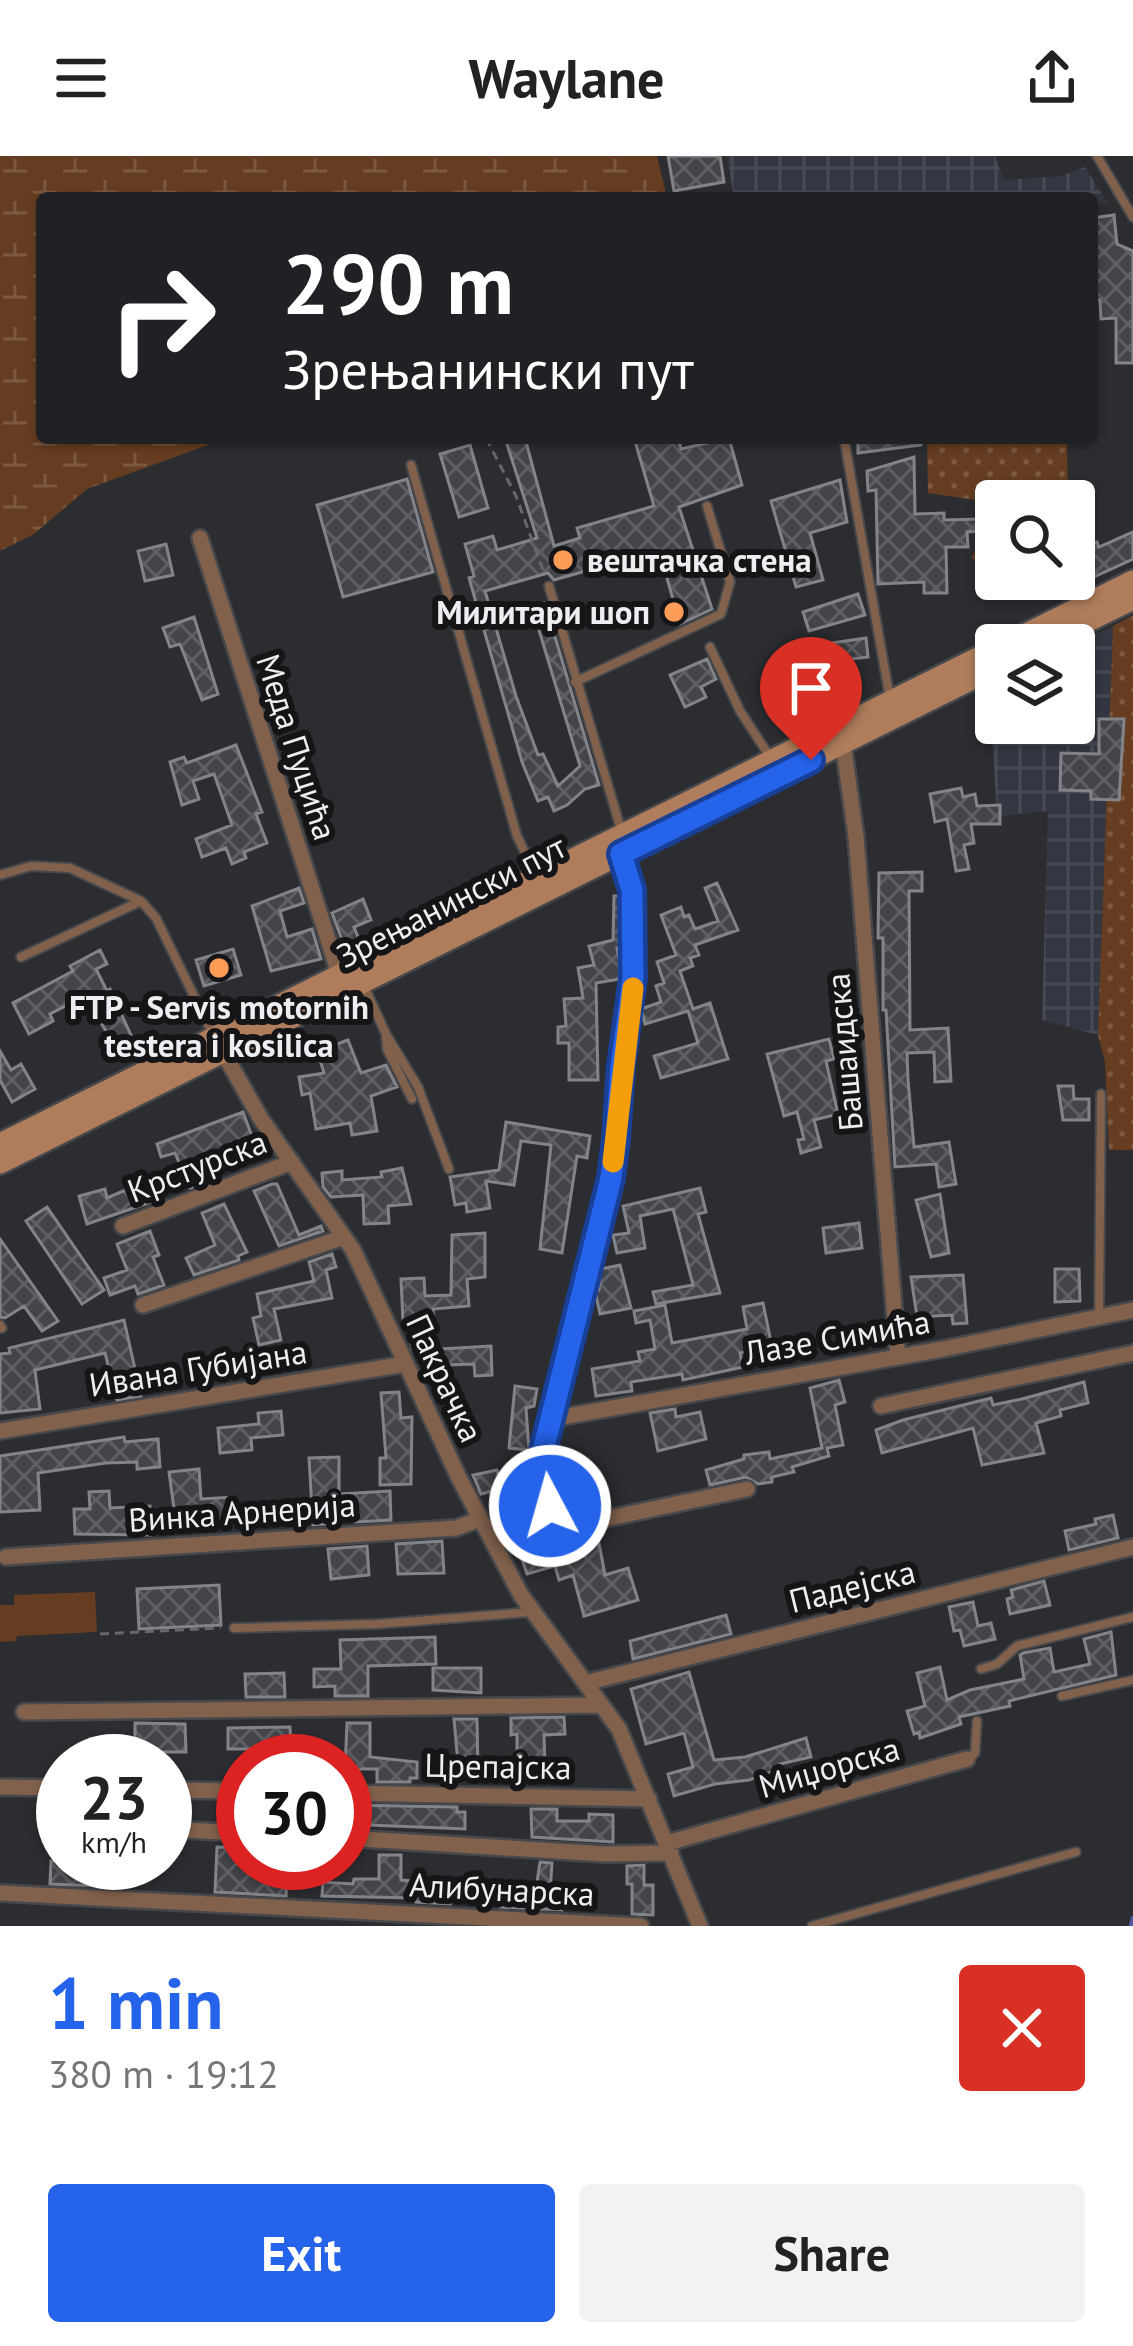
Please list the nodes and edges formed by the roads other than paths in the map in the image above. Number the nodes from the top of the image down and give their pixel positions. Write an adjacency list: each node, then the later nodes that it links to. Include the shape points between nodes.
1 (1097, 156): 3 (lane)
2 (1133, 192): 3 (lane)
3 (1123, 197): 4 (lane)
4 (1133, 217)
5 (845, 444): 18 (lane)
6 (411, 465): 23 (lane, via 517,836)
7 (707, 506): 17 (lane, via 730,582 721,614)
8 (200, 538): 26 (street, Меда Пуцића)
9 (1133, 581): 12 (main road, Зрењанински пут)
10 (549, 586): 17 (lane)
11 (1133, 599): 13 (main road)
12 (1046, 624)
13 (1082, 624)
14 (710, 647): 20 (lane)
15 (975, 659): 18 (main road, Зрењанински пут)
16 (975, 677): 19 (main road, Зрењанински пут)
17 (575, 682): 21 (lane)
18 (890, 700): 20 (main road, Зрењанински пут)
19 (843, 743): 21 (main road, Зрењанински пут); 42 (street, Башаидска)
20 (772, 762): 21 (main road, Зрењанински пут)
21 (621, 844): 23 (main road, Зрењанински пут); 27 (main road, Зрењанински пут); 45 (street, via 632,890 633,978 616,1139)
22 (0, 875): 24 (lane, via 70,868)
23 (536, 877): 26 (main road, Зрењанински пут)
24 (141, 901): 25 (lane); 29 (lane)
25 (21, 957)
26 (339, 974): 29 (main road, Зрењанински пут)
27 (363, 982): 28 (lane); 29 (main road, Зрењанински пут)
28 (386, 1034): 31 (lane); 35 (lane, via 418,1087)
29 (218, 1045): 32 (main road, Зрењанински пут); 33 (street, Пакрачка); 34 (main road, Зрењанински пут)
30 (1101, 1094): 40 (lane)
31 (412, 1099)
32 (0, 1144)
33 (292, 1162): 36 (street, Крстурска); 37 (street, Пакрачка)
34 (0, 1163)
35 (449, 1169)
36 (123, 1226)
37 (344, 1237): 38 (street); 43 (street, Пакрачка)
38 (143, 1305)
39 (1133, 1310): 40 (street, Лазе Симића)
40 (1099, 1316): 42 (street, Лазе Симића)
41 (1133, 1353): 44 (street)
42 (898, 1357): 45 (street, Лазе Симића)
43 (406, 1364): 46 (street, Ивана Губијана); 48 (street, Пакрачка)
44 (881, 1406)
45 (551, 1419): 47 (street, via 544,1486 555,1514 571,1524)
46 (0, 1431)
47 (747, 1489)
48 (480, 1519): 50 (street, Винка Арнерија, via 456,1528); 51 (street, Пакрачка)
49 (1133, 1546): 56 (street, Падејска)
50 (6, 1557)
51 (532, 1612): 53 (lane); 56 (street, Пакрачка)
52 (1133, 1617): 54 (lane, via 1016,1646)
53 (234, 1628)
54 (981, 1669)
55 (1133, 1680): 57 (lane)
56 (585, 1683): 58 (street, Пакрачка)
57 (1061, 1696)
58 (601, 1705): 59 (street); 65 (street, Пакрачка)
59 (24, 1712)
60 (976, 1721): 61 (lane, Миџорска)
61 (968, 1760): 67 (street, Миџорска)
62 (0, 1787): 63 (street)
63 (36, 1788)
64 (372, 1794): 65 (street, Црепајска)
65 (649, 1799): 67 (street, Пакрачка)
66 (372, 1840): 67 (street, Миџорска, via 591,1853)
67 (669, 1848): 71 (street, Пакрачка)
68 (1076, 1852): 72 (lane)
69 (0, 1893): 70 (street, Алибунарска)
70 (641, 1926)
71 (699, 1926)
72 (812, 1926)

